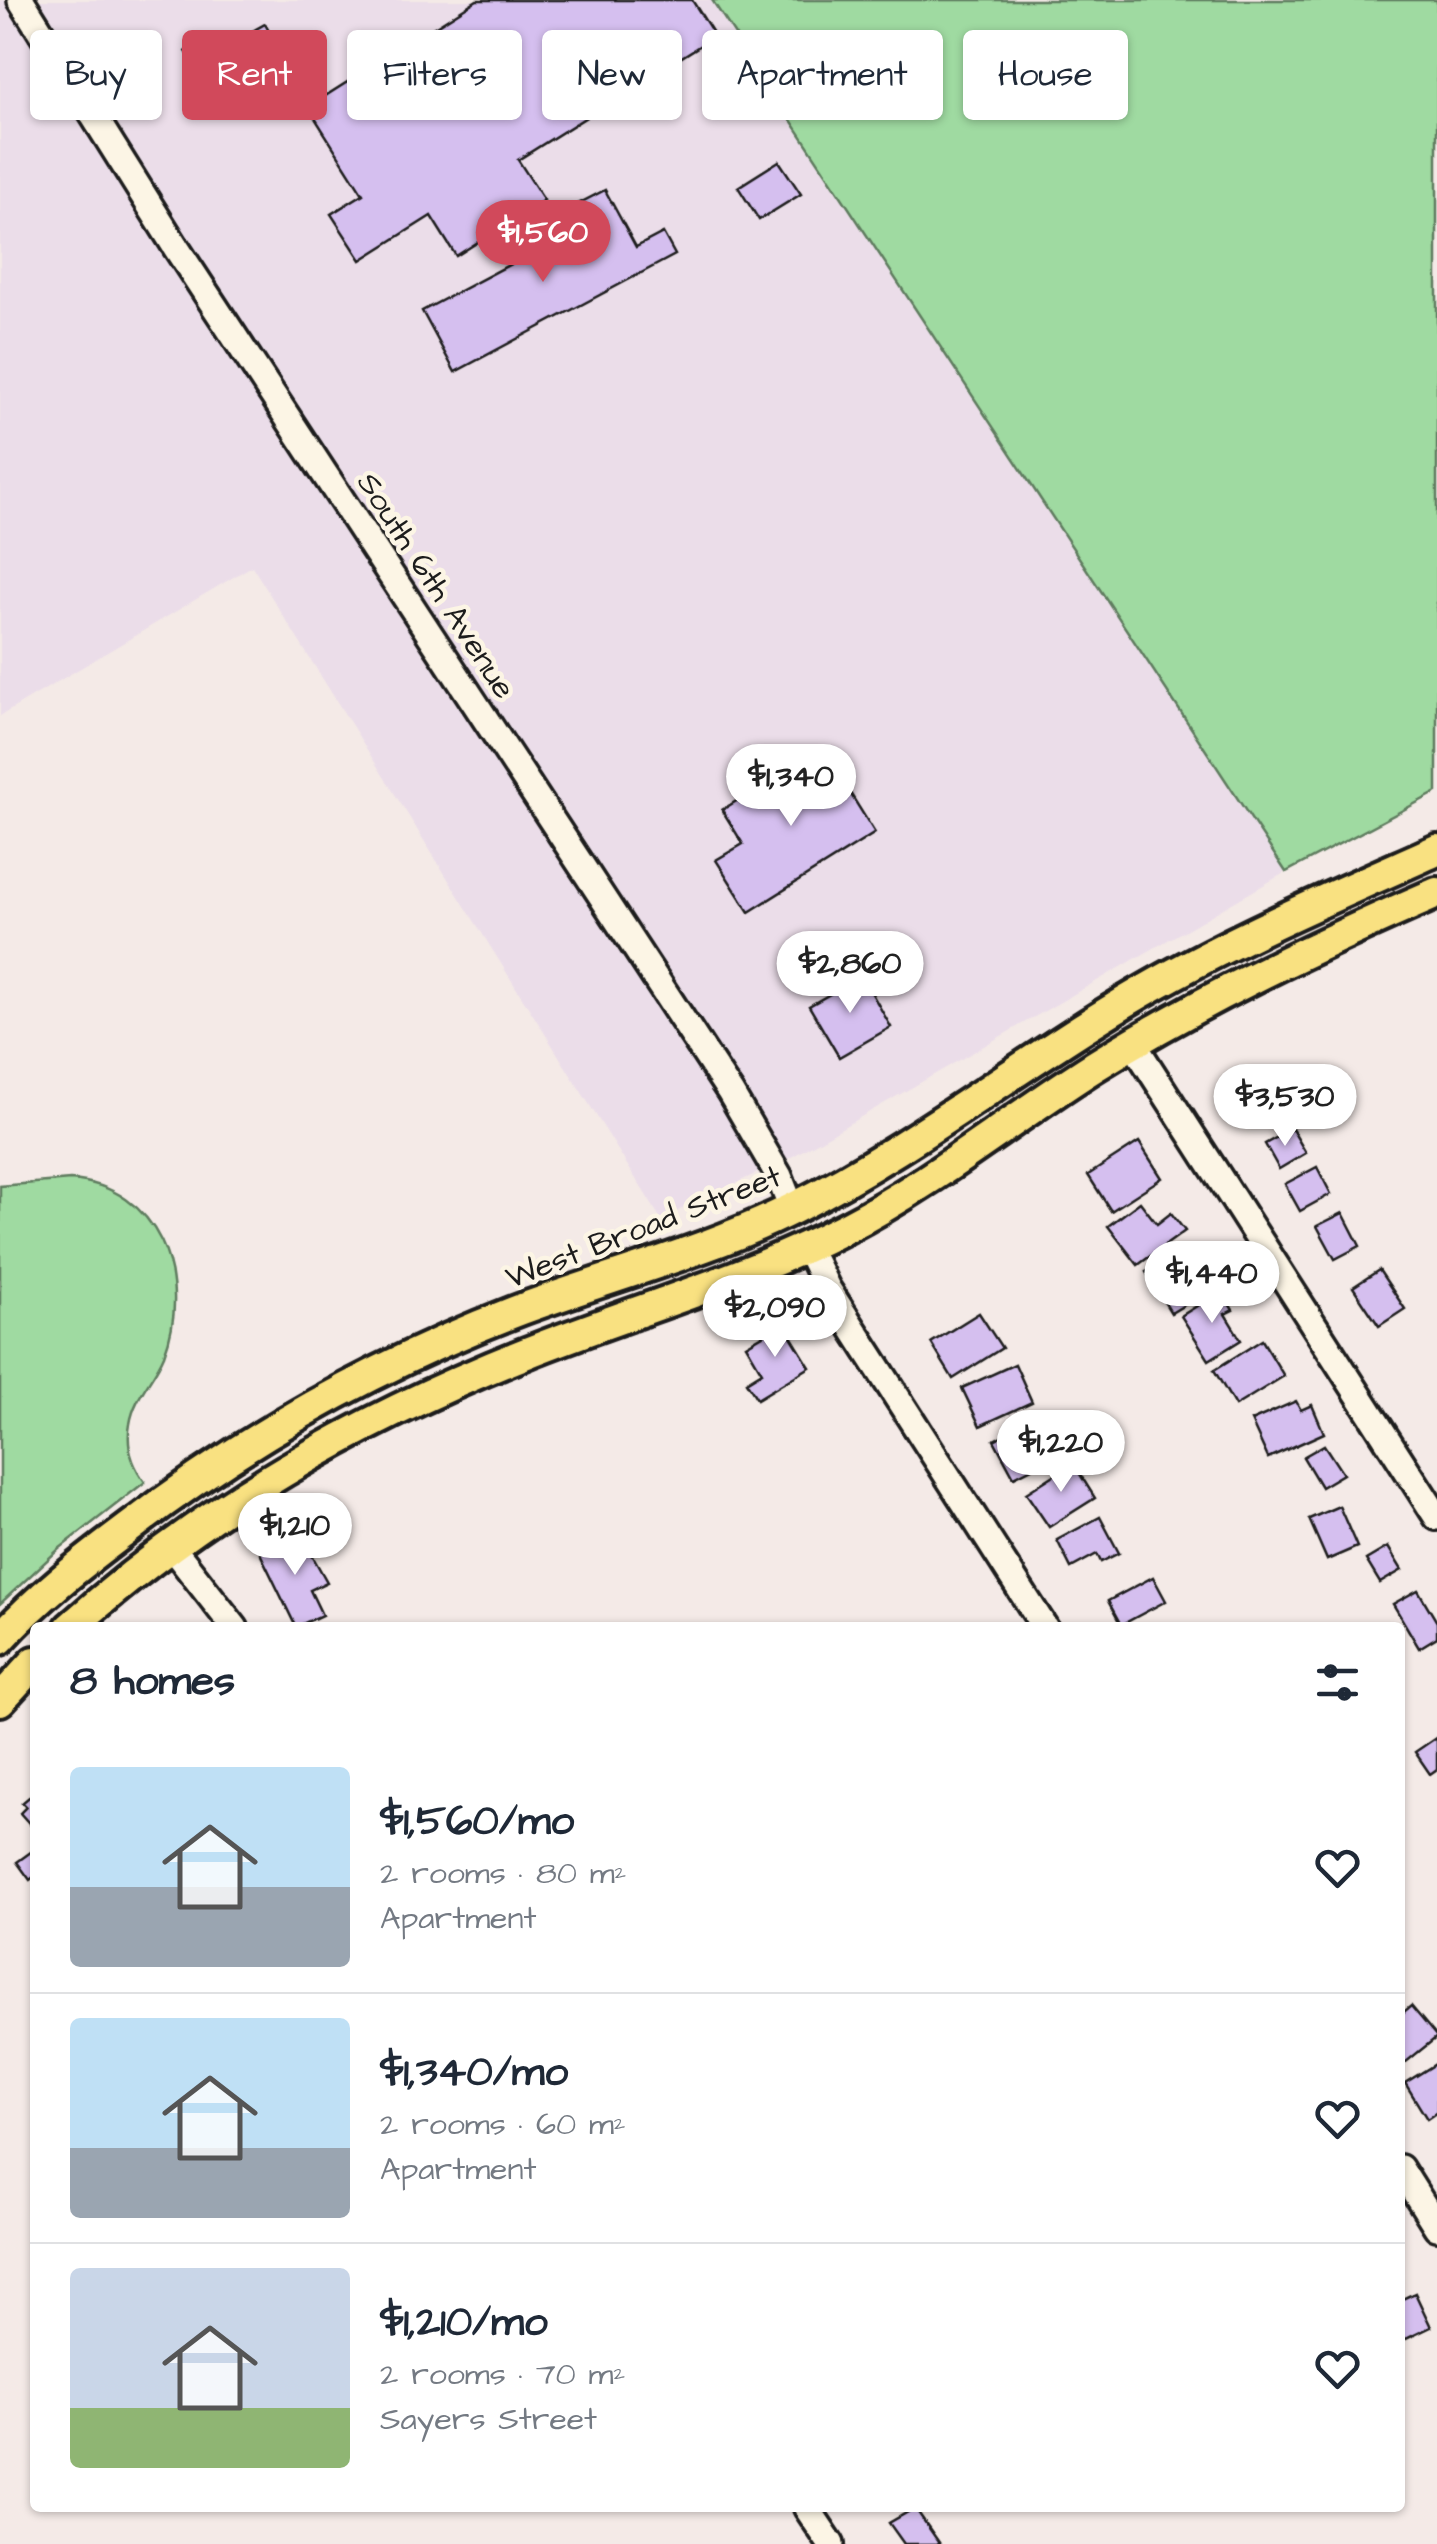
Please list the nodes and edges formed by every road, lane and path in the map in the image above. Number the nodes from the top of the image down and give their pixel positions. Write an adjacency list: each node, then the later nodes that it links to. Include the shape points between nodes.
1 (21, 0): 6 (street, South 6th Avenue, via 720,1076)
2 (1437, 850): 4 (main road, West Broad Street, via 1285,918)
3 (1437, 893): 5 (main road, via 1310,947)
4 (1112, 1009): 5 (main road); 6 (main road, West Broad Street, via 879,1163)
5 (1133, 1042): 7 (main road, via 904,1194); 9 (street)
6 (792, 1209): 7 (main road); 8 (main road, West Broad Street, via 438,1344 287,1420)
7 (807, 1247): 10 (main road, via 524,1354 367,1424 284,1468); 13 (street)
8 (146, 1514): 10 (main road); 14 (main road, West Broad Street)
9 (1437, 1517)
10 (171, 1546): 11 (main road); 12 (street)
11 (77, 1622)
12 (230, 1622)
13 (1041, 1622)
14 (0, 1639)
15 (30, 1667): 16 (main road)
16 (0, 1700)
17 (1405, 2176): 18 (street)
18 (1437, 2226)
19 (809, 2512): 20 (street)
20 (831, 2544)

